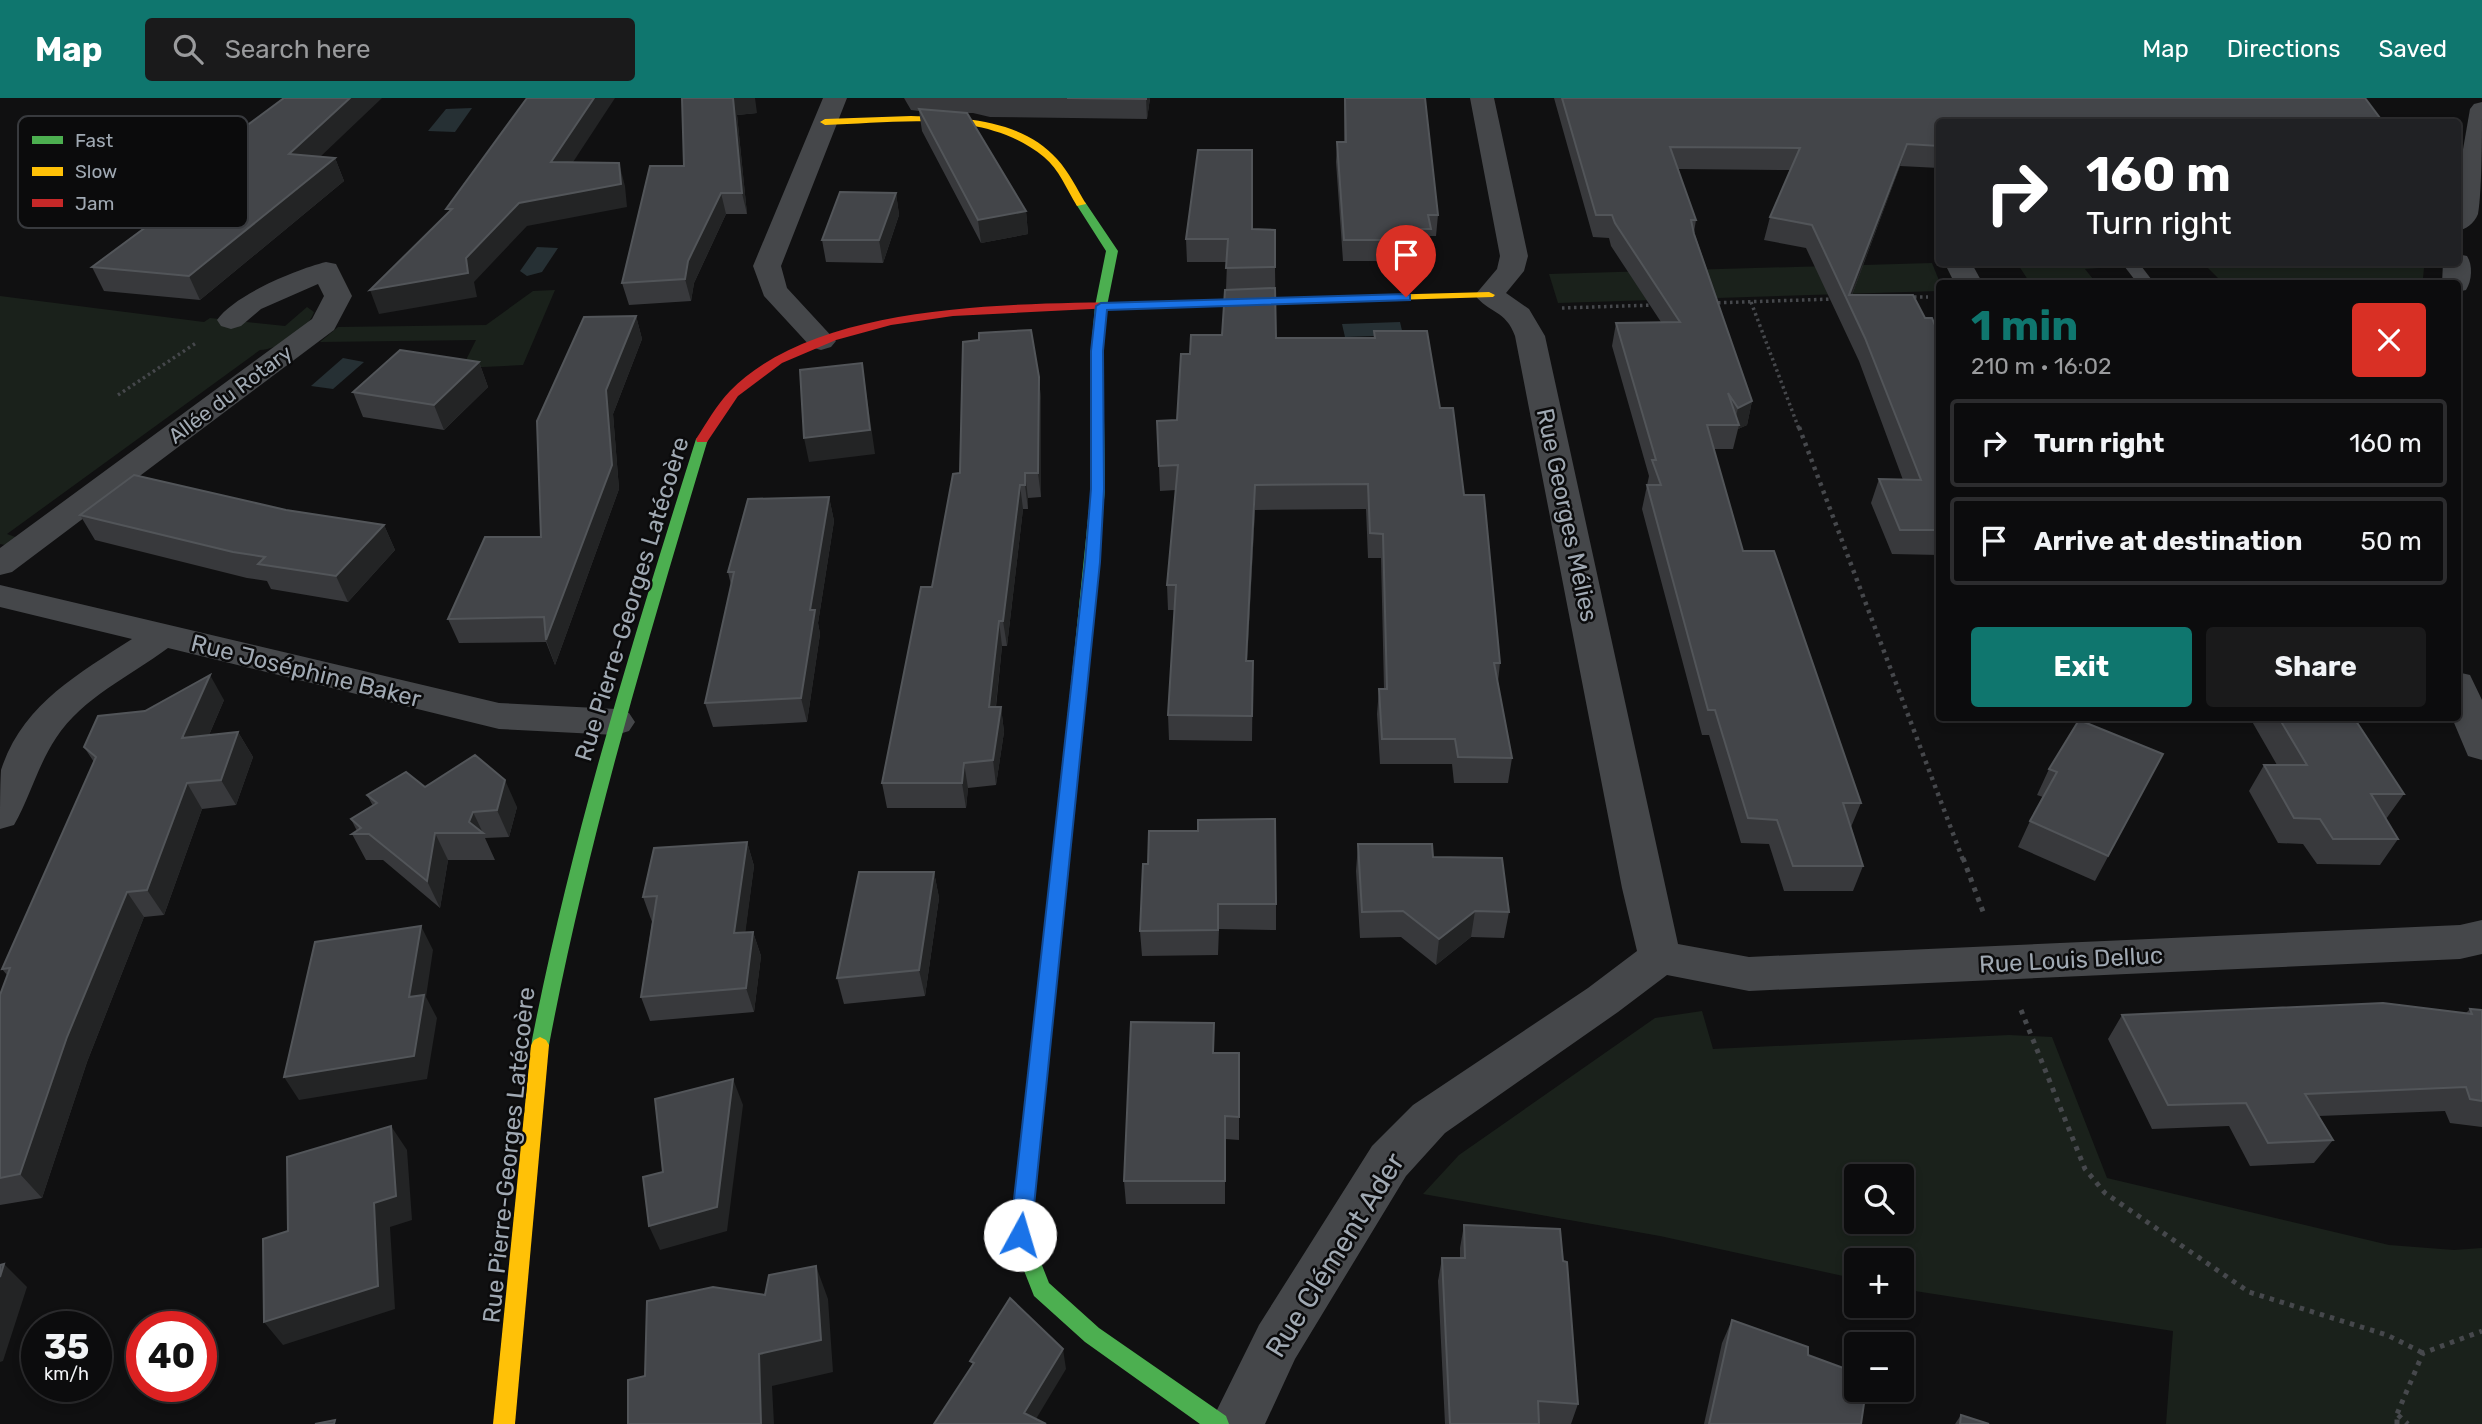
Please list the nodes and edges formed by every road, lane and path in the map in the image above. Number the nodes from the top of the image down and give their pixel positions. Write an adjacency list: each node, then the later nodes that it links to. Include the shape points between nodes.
1 (1482, 98): 12 (street, via 1514,256)
2 (2482, 109): 4 (street)
3 (830, 110): 16 (street, via 980,124 1032,143 1050,158 1112,251); 18 (street, via 767,266 774,290)
4 (2461, 218)
5 (2132, 266): 7 (lane)
6 (2456, 275): 8 (path)
7 (2144, 280)
8 (2385, 280)
9 (1936, 296): 10 (path)
10 (1899, 297)
11 (1845, 299): 13 (path)
12 (1502, 302): 15 (path); 16 (street, Rue Pierre-Georges Latécoère); 28 (street, Rue Georges Mélies, via 1524,318 1530,336)
13 (1751, 302): 14 (path); 29 (path)
14 (1712, 303)
15 (1658, 305)
16 (1101, 306): 18 (street, Rue Pierre-Georges Latécoère, via 921,317 871,324); 34 (street, via 1093,562 1020,1235 1041,1289 1092,1335)
17 (231, 320): 19 (path); 20 (street, Allée du Rotary, via 251,303 326,270 338,296 324,324)
18 (821, 341): 24 (street, Rue Pierre-Georges Latécoère, via 749,379 727,399 703,437)
19 (118, 395)
20 (0, 564)
21 (0, 596): 22 (street, Rue Joséphine Baker)
22 (161, 636): 24 (street, Rue Joséphine Baker, via 499,716); 26 (street, via 60,708 37,737)
23 (2461, 694): 25 (street)
24 (616, 722): 33 (street, Rue Pierre-Georges Latécoère, via 556,951 538,1054)
25 (2482, 747)
26 (0, 815)
27 (2482, 937): 29 (street, Rue Louis Delluc, via 2460,942)
28 (1660, 957): 29 (street, Rue Louis Delluc, via 1749,974); 35 (street, Rue Clément Ader, via 1429,1119 1388,1161 1277,1342)
29 (2002, 963): 31 (path, via 2085,1169 2105,1193 2249,1292 2387,1335)
30 (2482, 1331): 31 (path)
31 (2423, 1353): 32 (path)
32 (2397, 1414): 36 (path); 37 (path)
33 (504, 1424)
34 (1218, 1424)
35 (1237, 1424)
36 (2397, 1424)
37 (2408, 1424)

